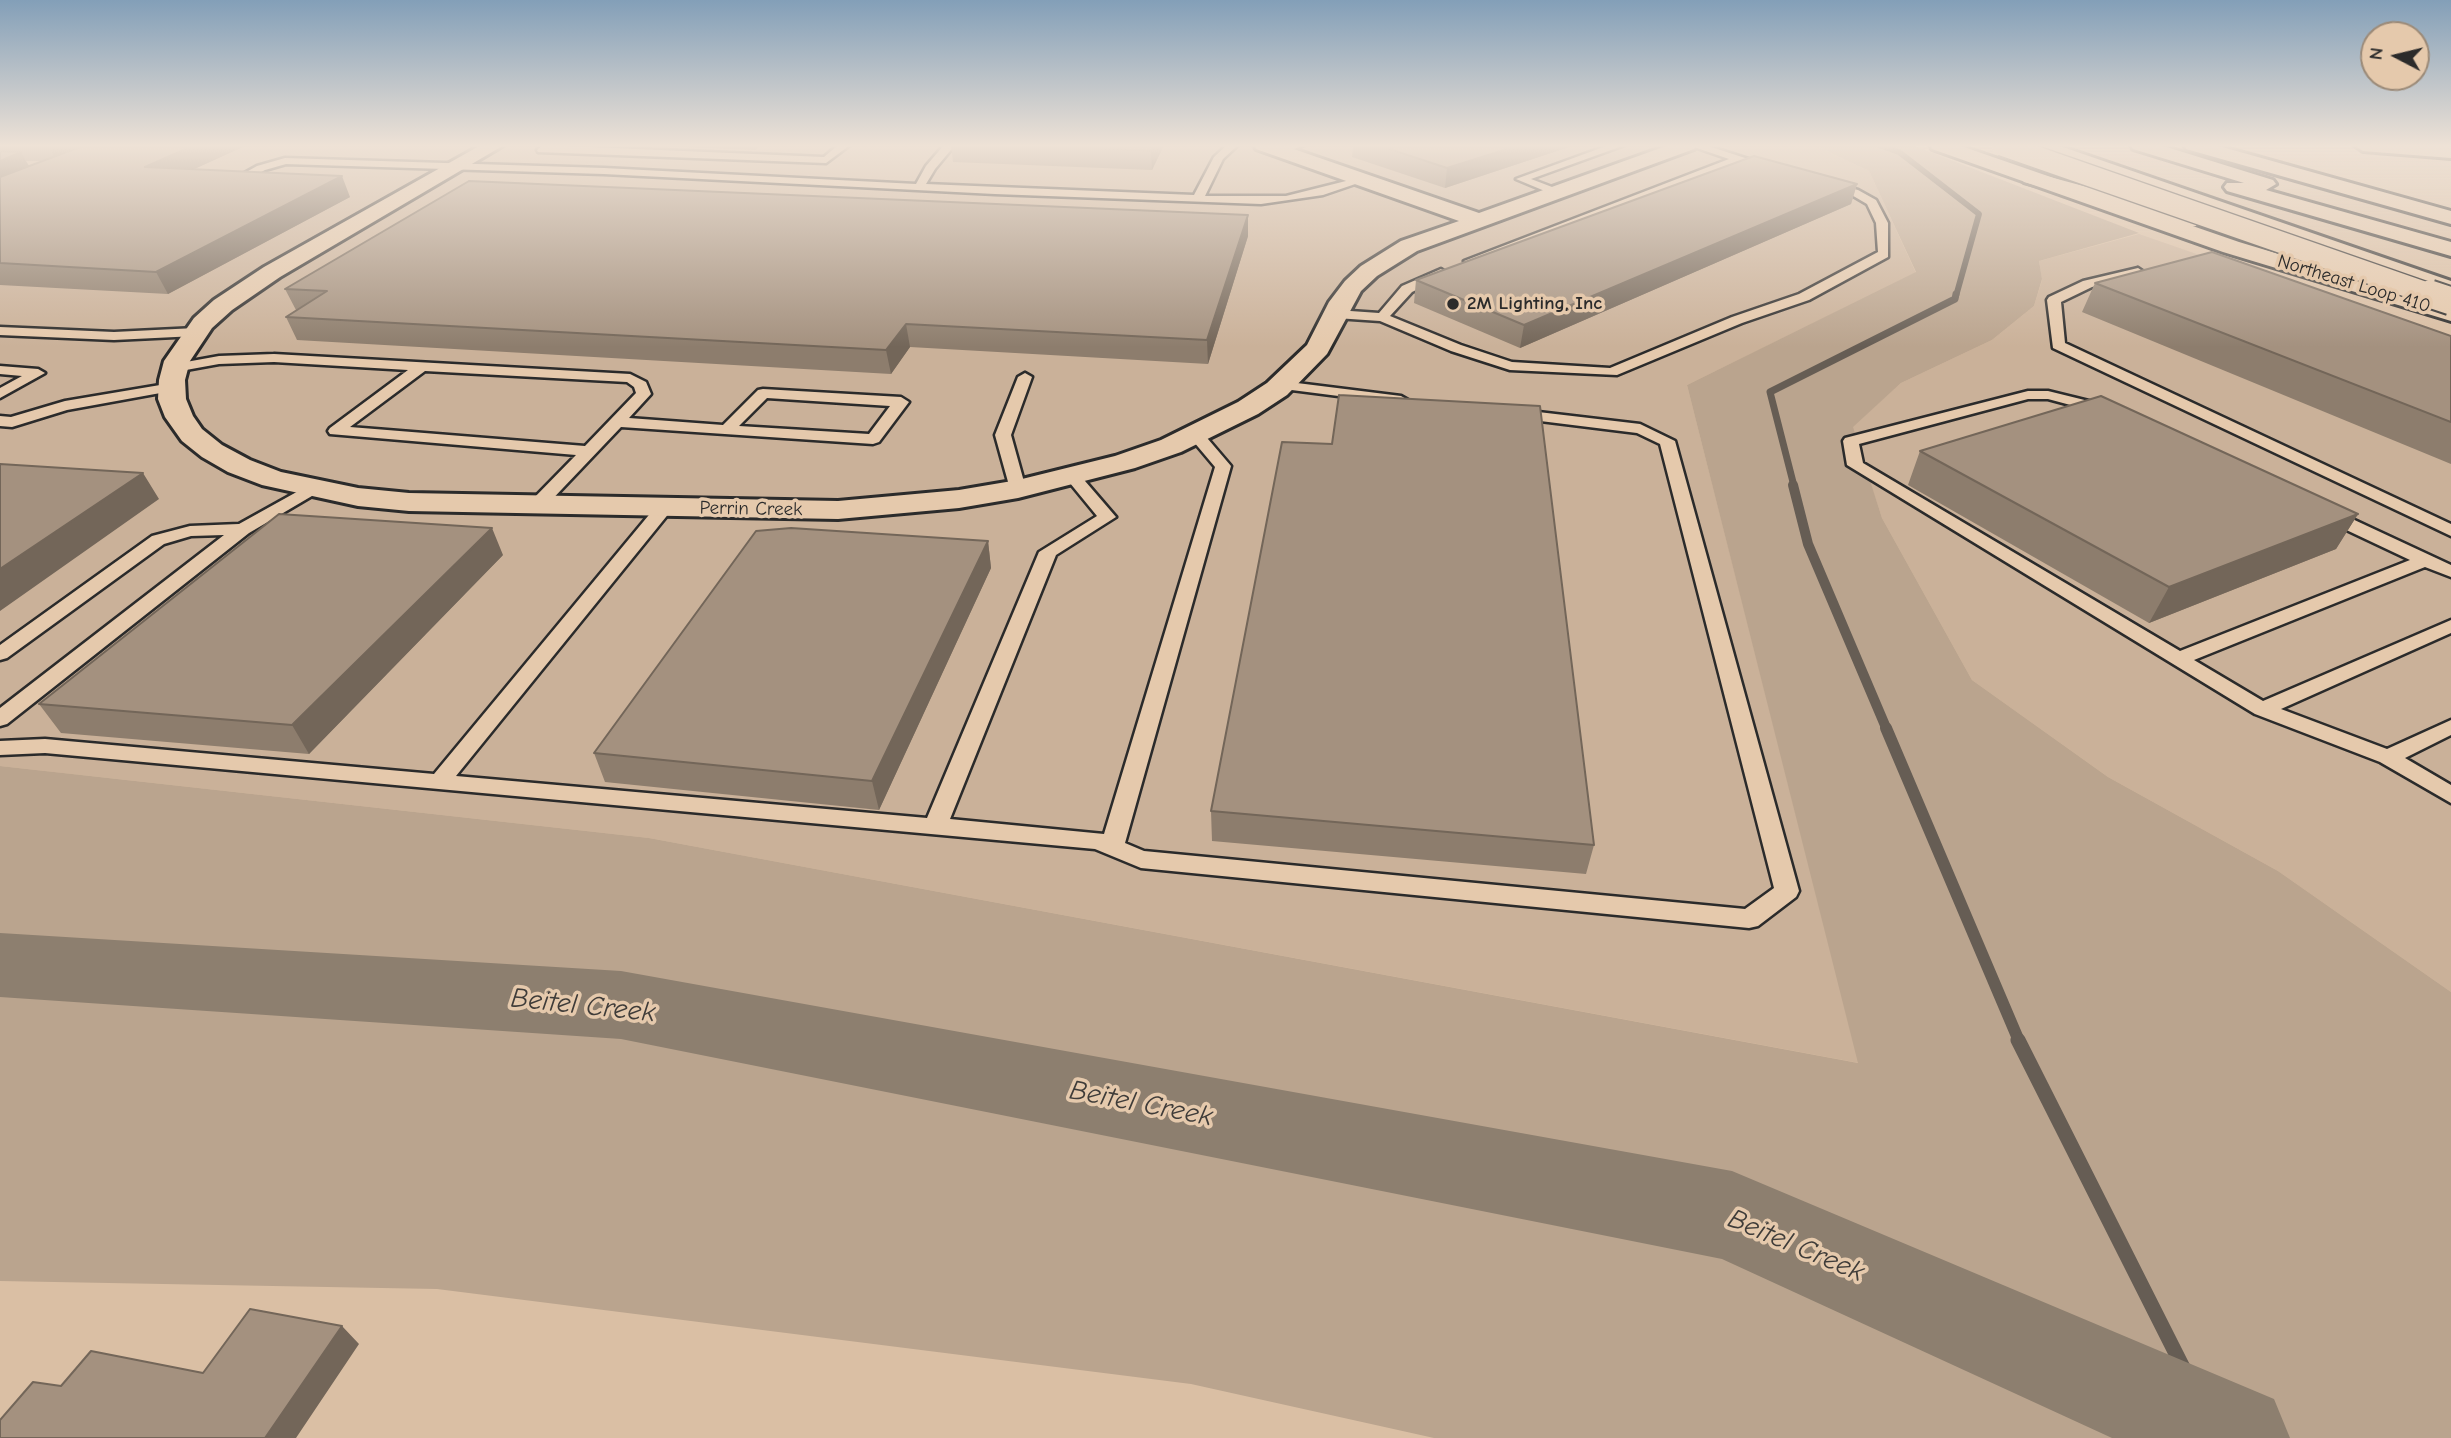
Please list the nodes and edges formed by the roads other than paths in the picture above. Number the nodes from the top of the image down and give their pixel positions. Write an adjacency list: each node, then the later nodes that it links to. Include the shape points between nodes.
1 (378, 212): 30 (main road, via 246,288)
2 (1454, 212): 15 (main road)
3 (1499, 212): 15 (main road, Perrin Creek)
4 (1598, 212): 19 (lane)
5 (1877, 212): 28 (lane, via 1884,254 1804,297 1612,372 1510,366)
6 (2130, 212): 16 (main road, Northeast Loop 410)
7 (2158, 212): 24 (main road)
8 (2195, 212): 25 (main road, bridge)
9 (2228, 212): 24 (main road)
10 (2230, 212): 23 (main road, bridge)
11 (2276, 212): 20 (main road)
12 (2322, 212): 17 (main road)
13 (2430, 212): 14 (main road)
14 (2451, 218)
15 (1477, 220): 26 (main road, Perrin Creek, via 1388,258 1353,286)
16 (2231, 247): 18 (lane); 27 (main road, Northeast Loop 410)
17 (2451, 247)
18 (2203, 255)
19 (1461, 264)
20 (2451, 265)
21 (2151, 268): 52 (lane, via 2088,284 2054,300 2057,345)
22 (1449, 269): 28 (lane, via 1407,289)
23 (2451, 280)
24 (2451, 291)
25 (2451, 301)
26 (1336, 314): 28 (lane); 35 (main road, Perrin Creek, via 1318,349)
27 (2451, 314)
28 (1382, 317)
29 (0, 331): 30 (lane, via 114,336)
30 (196, 332): 34 (main road, via 187,342)
31 (422, 366): 34 (lane, via 274,358 219,360); 40 (lane, via 630,378 641,385 644,394); 44 (lane, via 336,431)
32 (0, 370): 36 (lane, via 38,373)
33 (1025, 377): 47 (lane, via 1003,435)
34 (173, 378): 41 (lane); 46 (main road, Perrin Creek, via 172,399 192,435 212,451 262,474)
35 (1281, 385): 37 (lane); 43 (main road, Perrin Creek)
36 (0, 394)
37 (1419, 402)
38 (1488, 411): 66 (lane, via 1640,429 1667,441 1787,891 1749,919 1141,859)
39 (2115, 415): 57 (lane, via 2048,395 2028,394 1851,442 1855,464)
40 (616, 422): 42 (lane); 44 (lane)
41 (4, 424)
42 (727, 430): 42 (lane, via 873,439 901,402 763,393)
43 (1196, 435): 45 (main road, Perrin Creek); 66 (lane, via 1223,467)
44 (589, 451): 48 (lane)
45 (1073, 477): 47 (main road, Perrin Creek); 65 (lane, via 1108,517 1048,552)
46 (311, 489): 48 (main road, Perrin Creek, via 409,502); 51 (lane)
47 (1018, 489): 49 (main road, Perrin Creek, via 838,510)
48 (537, 505): 49 (main road, Perrin Creek)
49 (664, 508): 63 (lane)
50 (2314, 508): 53 (lane)
51 (243, 529): 56 (lane, via 190,531 158,540); 59 (lane)
52 (2451, 530)
53 (2425, 560): 54 (lane); 57 (lane)
54 (2451, 572)
55 (2451, 626): 58 (lane)
56 (0, 654)
57 (2179, 659): 58 (lane)
58 (2262, 709): 62 (lane)
59 (0, 719)
60 (2451, 726): 62 (lane)
61 (0, 748): 63 (lane, via 45,746)
62 (2388, 757): 64 (lane)
63 (439, 782): 65 (lane)
64 (2451, 795)
65 (935, 827): 66 (lane, via 1098,841)
66 (1112, 848)

